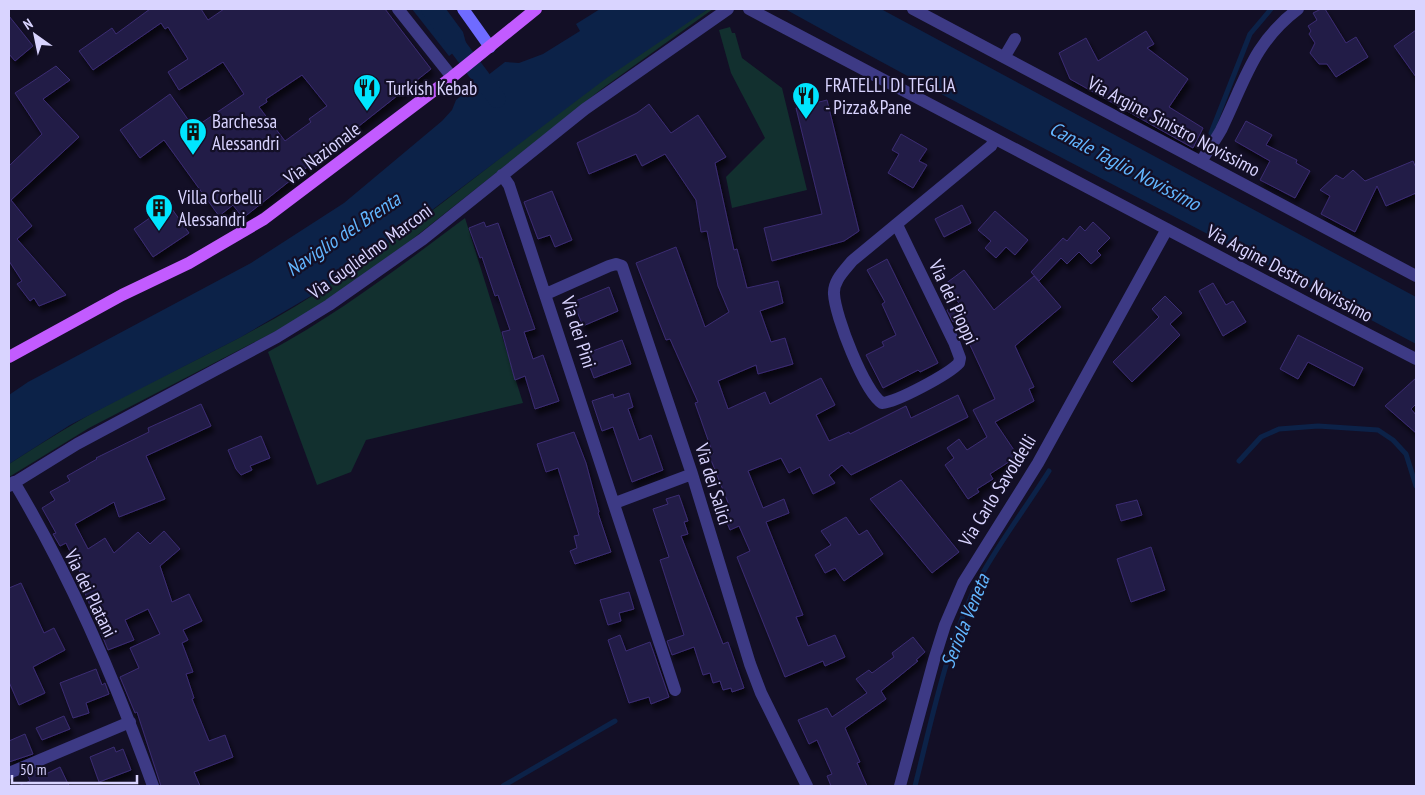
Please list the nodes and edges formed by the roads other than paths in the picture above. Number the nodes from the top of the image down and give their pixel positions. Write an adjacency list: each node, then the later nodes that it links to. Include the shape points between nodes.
1 (398, 9): 11 (street)
2 (463, 9): 9 (main road)
3 (536, 9): 9 (main road, Via Nazionale)
4 (728, 9): 14 (street, Via Guglielmo Marconi, via 627,78)
5 (749, 9): 12 (street, Via Argine Destro Novissimo)
6 (913, 9): 10 (street, Via Argine Sinistro Novissimo)
7 (1298, 9): 13 (street, via 1260,48 1220,131)
8 (1015, 39): 10 (street)
9 (487, 50): 11 (main road, Via Nazionale)
10 (1005, 56): 13 (street, Via Argine Sinistro Novissimo)
11 (454, 76): 19 (main road, Via Nazionale, via 291,200 242,233 51,332)
12 (995, 139): 15 (street, Via dei Pioppi, via 991,146); 16 (street, Via Argine Destro Novissimo)
13 (1201, 162): 17 (street, Via Argine Sinistro Novissimo)
14 (502, 175): 18 (street, Via dei Pini, via 509,185); 22 (street, Via Guglielmo Marconi, via 423,239 329,305)
15 (897, 225): 15 (street, Via dei Pioppi, via 960,358 959,364 949,373 893,401 882,403 872,393 842,331 834,294 836,282 852,261)
16 (1166, 230): 20 (street, Via Argine Destro Novissimo); 29 (street, Via Carlo Savoldelli, via 1038,463 963,583 934,660)
17 (1416, 276)
18 (546, 294): 21 (street, Via dei Salici, via 609,266 622,266); 23 (street, Via dei Pini)
19 (9, 358)
20 (1416, 359)
21 (692, 474): 23 (street); 28 (street, Via dei Salici, via 761,694)
22 (11, 484): 25 (street, Via dei Platani, via 77,602)
23 (615, 504): 24 (street, Via dei Pini)
24 (675, 690)
25 (130, 722): 26 (street); 27 (street, Via dei Platani)
26 (9, 773)
27 (153, 786)
28 (807, 786)
29 (900, 786)

